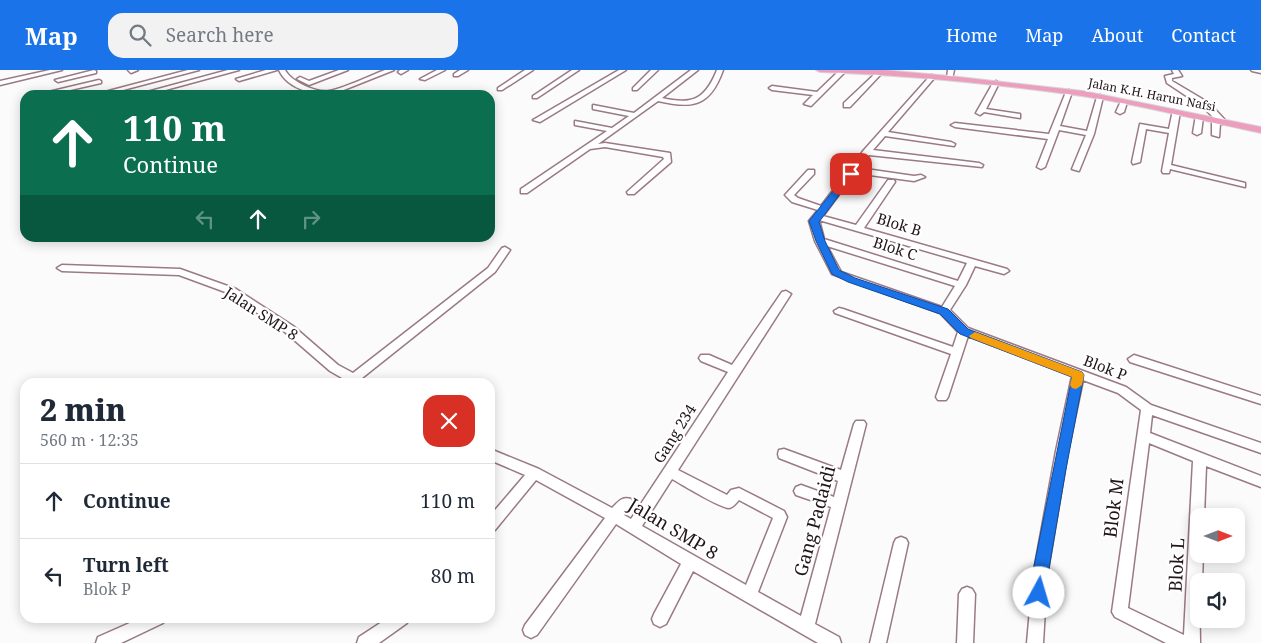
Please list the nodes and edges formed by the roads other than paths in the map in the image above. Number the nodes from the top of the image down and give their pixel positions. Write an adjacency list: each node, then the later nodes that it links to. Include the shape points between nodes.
1 (59, 70): 32 (street)
2 (196, 70): 41 (street)
3 (236, 70): 42 (street)
4 (274, 70): 29 (street)
5 (282, 70): 43 (street, via 300,86)
6 (345, 70): 28 (street, via 309,83)
7 (391, 70): 44 (street)
8 (442, 70): 30 (street)
9 (465, 70): 25 (street)
10 (530, 70): 37 (street)
11 (563, 70): 35 (street)
12 (576, 70): 47 (street)
13 (623, 70): 59 (street)
14 (655, 70): 38 (street)
15 (695, 70): 49 (street)
16 (720, 70): 49 (street, via 715,84 692,103)
17 (820, 70): 22 (main road, Jalan K.H. Harun Nafsi)
18 (857, 70): 22 (main road, Jalan K.H. Harun Nafsi); 24 (main road, Jalan K.H. Harun Nafsi)
19 (1175, 70): 60 (street, via 1179,76 1168,76 1169,82 1206,105)
20 (1254, 70): 23 (street)
21 (93, 71): 31 (street); 33 (street)
22 (843, 71): 46 (street)
23 (1261, 71)
24 (880, 72): 27 (main road, Jalan K.H. Harun Nafsi); 52 (street)
25 (456, 74)
26 (951, 74): 27 (main road, Jalan K.H. Harun Nafsi); 34 (main road, Jalan K.H. Harun Nafsi)
27 (933, 76): 68 (street)
28 (298, 78)
29 (240, 79)
30 (423, 79)
31 (58, 80)
32 (0, 82)
33 (99, 82): 39 (street); 40 (street)
34 (996, 83): 45 (main road, Jalan K.H. Harun Nafsi); 57 (street, via 981,111)
35 (541, 85)
36 (772, 88): 46 (street)
37 (500, 89)
38 (635, 89)
39 (62, 90)
40 (103, 90)
41 (120, 90)
42 (158, 90)
43 (316, 90)
44 (342, 90)
45 (1069, 92): 48 (main road, Jalan K.H. Harun Nafsi); 63 (street)
46 (818, 94): 51 (street)
47 (535, 97)
48 (1100, 97): 50 (main road, Jalan K.H. Harun Nafsi); 69 (street)
49 (656, 99): 56 (street)
50 (1123, 102): 54 (street); 55 (main road, Jalan K.H. Harun Nafsi)
51 (808, 104)
52 (848, 105)
53 (596, 107): 56 (street)
54 (1120, 112)
55 (1176, 112): 58 (main road, Jalan K.H. Harun Nafsi); 66 (street)
56 (636, 115): 64 (street)
57 (1017, 116)
58 (1199, 117): 60 (main road, Jalan K.H. Harun Nafsi); 67 (street)
59 (536, 120)
60 (1219, 121): 65 (main road, Jalan K.H. Harun Nafsi); 70 (street)
61 (578, 123): 64 (street)
62 (955, 124): 71 (street)
63 (1055, 127): 69 (street); 71 (street)
64 (613, 130): 73 (street)
65 (1261, 130)
66 (1172, 132): 75 (street, via 1143,126); 83 (street, via 1167,169)
67 (1198, 132)
68 (883, 134): 72 (street); 74 (street)
69 (1090, 134): 78 (street)
70 (1216, 135)
71 (1052, 137): 77 (street)
72 (951, 144)
73 (588, 147): 84 (street); 85 (street, via 605,145 667,155 668,160)
74 (866, 152): 76 (street); 80 (street)
75 (1136, 162)
76 (979, 165)
77 (1041, 167)
78 (1076, 169)
79 (811, 172): 86 (street, Blok B, via 789,195)
80 (853, 172): 81 (street); 86 (street)
81 (921, 178)
82 (891, 182): 87 (street)
83 (1242, 184)
84 (524, 190)
85 (631, 192)
86 (819, 213): 87 (street, Blok B); 88 (street, via 814,226)
87 (859, 228): 90 (street, Blok B)
88 (820, 241): 93 (street, Blok C); 96 (street, via 838,274)
89 (505, 250): 105 (street, via 492,270)
90 (972, 262): 92 (street, Blok B); 93 (street)
91 (62, 268): 104 (street, Jalan SMP 8, via 180,272 232,291 289,329 334,368)
92 (1004, 271)
93 (961, 285): 96 (street)
94 (786, 294): 100 (street)
95 (839, 311): 98 (street)
96 (944, 311): 97 (street)
97 (964, 331): 98 (street); 103 (street, Blok P)
98 (957, 352): 106 (street)
99 (705, 358): 102 (street)
100 (743, 358): 102 (street, Gang 234)
101 (1134, 359): 107 (street)
102 (735, 370): 115 (street, Gang 234)
103 (1078, 375): 108 (street, Blok P, via 1122,390); 139 (street, via 1040,576)
104 (352, 378)
105 (361, 378)
106 (942, 397)
107 (1261, 400)
108 (1146, 408): 110 (street, Blok M); 111 (street, Blok P)
109 (860, 424): 117 (street, Gang Padaidi)
110 (1143, 436): 114 (street); 140 (street, Blok M, via 1120,612)
111 (1261, 452)
112 (784, 454): 117 (street)
113 (495, 456): 116 (street, Jalan SMP 8)
114 (1200, 459): 118 (street); 141 (street, Blok L)
115 (670, 472): 124 (street, Gang 234); 128 (street, via 729,502 736,494 743,495 780,517)
116 (534, 473): 122 (street, Jalan SMP 8); 123 (street)
117 (846, 478): 121 (street, Gang Padaidi)
118 (1261, 482)
119 (801, 492): 121 (street)
120 (626, 503): 122 (street)
121 (838, 504): 132 (street, Gang Padaidi)
122 (614, 516): 124 (street, Jalan SMP 8); 133 (street)
123 (495, 520)
124 (634, 527): 126 (street, Jalan SMP 8)
125 (901, 543): 137 (street)
126 (690, 562): 128 (street, Jalan SMP 8); 129 (street)
127 (966, 594): 138 (street)
128 (749, 596): 132 (street, Jalan SMP 8)
129 (660, 619)
130 (146, 623): 134 (street)
131 (394, 623): 135 (street)
132 (806, 627): 136 (street, Jalan SMP 8)
133 (531, 630)
134 (104, 643)
135 (365, 643)
136 (833, 643)
137 (878, 643)
138 (965, 643)
139 (1035, 643)
140 (1183, 643)
141 (1192, 643)

